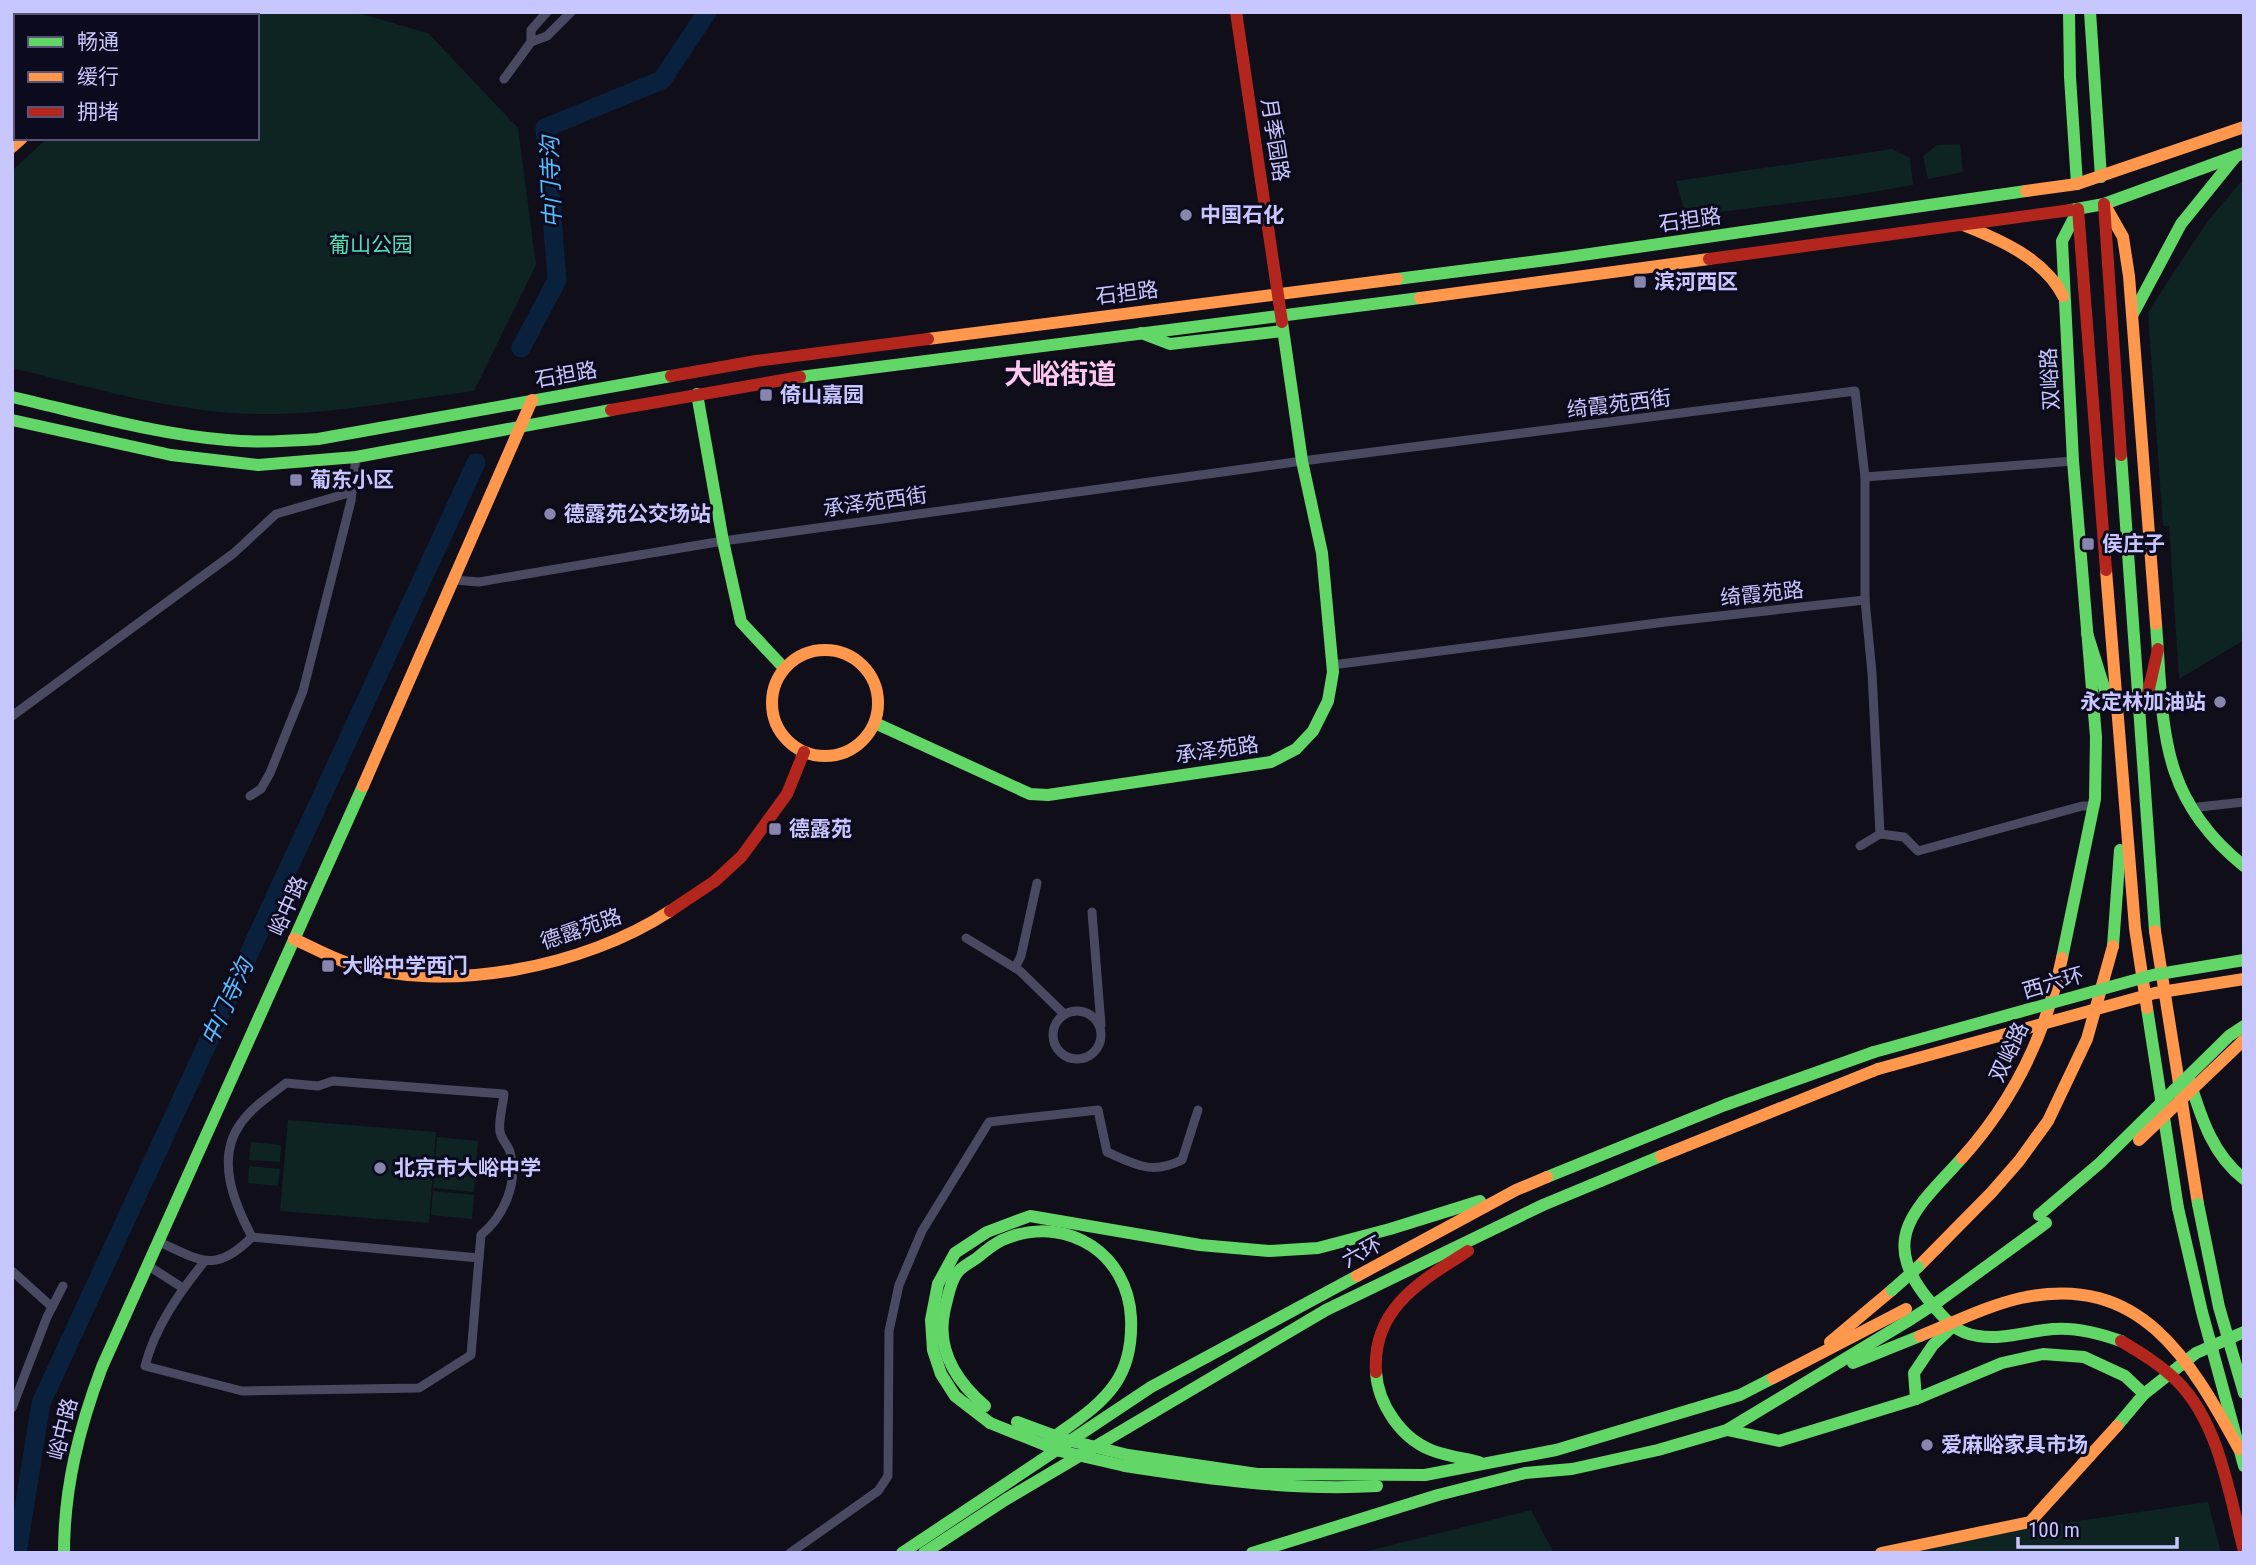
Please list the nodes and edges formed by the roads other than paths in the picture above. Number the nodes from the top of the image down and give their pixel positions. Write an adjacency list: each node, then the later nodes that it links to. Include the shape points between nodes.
1 (547, 12): 6 (street, via 531,30)
2 (571, 12): 6 (street, via 547,36)
3 (1236, 12): 15 (main road, 月季园路)
4 (2069, 12): 11 (main road)
5 (2090, 12): 10 (main road)
6 (531, 42): 7 (street)
7 (505, 79)
8 (2244, 127): 10 (main road, 石担路)
9 (2240, 155): 12 (main road, 石担路); 18 (main road, via 2181,224)
10 (2101, 177): 11 (main road, 石担路); 12 (main road)
11 (2077, 184): 13 (main road); 15 (main road, 石担路, via 1562,258)
12 (2104, 204): 13 (main road, 石担路); 18 (main road, via 2123,237); 40 (main road)
13 (2078, 209): 14 (main road, 石担路); 16 (main road, 双峪路, via 2062,241); 41 (main road, 双峪路)
14 (1963, 225): 16 (main road, via 1998,239 2030,261 2062,291); 17 (main road, 石担路)
15 (1278, 292): 17 (main road, 月季园路); 23 (main road, 石担路, via 756,361)
16 (2066, 304): 28 (main road, 双峪路)
17 (1282, 314): 19 (main road, 承泽苑路); 20 (main road, 石担路)
18 (2133, 314): 35 (main road)
19 (1283, 331): 20 (main road, via 1170,344); 27 (main road, 承泽苑路)
20 (1141, 333): 21 (main road, 石担路)
21 (697, 394): 25 (main road, 石担路); 31 (main road)
22 (12, 397): 23 (main road, 石担路, via 172,432 271,442 318,439)
23 (532, 400): 25 (main road, 峪中路)
24 (12, 419): 26 (main road, 石担路, via 215,461 258,465)
25 (522, 426): 26 (main road, 石担路); 32 (main road, 峪中路)
26 (356, 457): 30 (street)
27 (1302, 461): 29 (street, 绮霞苑西街, via 1856,391); 31 (street, 承泽苑西街); 36 (main road, 承泽苑路, via 1322,553)
28 (2073, 461): 29 (street); 34 (main road, 双峪路)
29 (1865, 477): 33 (street)
30 (352, 492): 38 (street, via 276,514 234,553); 43 (street, via 303,691 270,773 261,789)
31 (723, 541): 32 (street, 承泽苑西街, via 516,577); 37 (main road, via 741,622)
32 (454, 580): 54 (main road, 峪中路)
33 (1865, 600): 36 (street, 绮霞苑路); 48 (street)
34 (2087, 633): 41 (main road); 45 (main road, 双峪路, via 2096,737)
35 (2158, 649): 40 (main road); 46 (main road, via 2165,740 2175,779)
36 (1332, 665): 39 (main road, 承泽苑路, via 1328,701 1313,731 1296,750 1271,762 1048,795 1030,794)
37 (784, 668): 39 (main road, via 802,654 820,649 838,650 855,658 877,687); 42 (main road, via 772,695 773,713 789,743)
38 (12, 716)
39 (875, 723): 42 (main road, via 853,749 829,756)
40 (2140, 726): 59 (main road, via 2154,924)
41 (2117, 729): 47 (main road, 双峪路)
42 (804, 752): 54 (main road, 德露苑路, via 787,794 742,856 715,881 656,920 586,953 494,974 436,978 348,963)
43 (250, 796)
44 (2244, 802): 46 (street)
45 (2093, 806): 48 (street, via 1918,851 1904,837); 80 (main road, 双峪路, via 2062,963 2037,1043 1988,1129 1916,1209 1903,1239 1904,1258 1915,1285)
46 (2190, 808): 50 (main road, via 2201,827)
47 (2124, 809): 82 (main road, bridge, via 2112,952 2087,1039 2048,1121 1992,1193 1892,1290); 90 (main road, 双峪路, bridge, via 2135,928 2178,1208)
48 (1880, 834): 49 (street)
49 (1860, 846)
50 (2244, 866)
51 (1037, 883): 56 (street, via 1021,956)
52 (1092, 912): 61 (street)
53 (966, 938): 56 (street)
54 (294, 939): 71 (main road, 峪中路)
55 (2244, 960): 63 (main road, 西六环, bridge, via 2153,975)
56 (1014, 968): 58 (street)
57 (2244, 979): 64 (main road, 西六环, bridge, via 2155,993)
58 (1064, 1014): 61 (street, via 1087,1012); 61 (street, via 1053,1035 1065,1055 1088,1056 1099,1045)
59 (2168, 1016): 66 (main road, via 2203,1123 2217,1150); 84 (main road, bridge, via 2198,1204 2219,1307)
60 (2244, 1026): 69 (main road, bridge)
61 (1101, 1030)
62 (2244, 1040): 69 (main road, bridge, via 2107,1170)
63 (1874, 1052): 67 (main road, 六环, via 1725,1105)
64 (1878, 1069): 68 (main road, 六环)
65 (1198, 1110): 98 (street, via 1182,1160 1165,1168 1141,1166 1107,1152 1098,1110 989,1122 922,1231 899,1285 889,1331 888,1476 878,1491)
66 (2244, 1179)
67 (1516, 1190): 88 (main road, via 1318,1248 1269,1251 1200,1245 1030,1216 986,1232 955,1253 938,1284 931,1320 933,1350 955,1395); 95 (main road, 六环, via 1151,1387)
68 (1543, 1205): 92 (main road, via 1422,1280 1397,1304 1378,1335 1375,1378 1384,1406 1398,1427 1424,1447); 100 (main road, 六环, via 1326,1310)
69 (2042, 1219): 79 (main road)
70 (252, 1237): 72 (street); 72 (street, via 231,1191 232,1138 241,1123 286,1083 318,1086 333,1081 504,1094 500,1132 510,1152 509,1195 499,1218 481,1236); 73 (street, via 228,1257)
71 (158, 1241): 73 (street); 74 (main road, 峪中路)
72 (480, 1258): 77 (street, via 471,1356 419,1388 242,1391 145,1366 164,1319)
73 (204, 1262): 77 (street)
74 (147, 1265): 77 (street); 97 (main road, 峪中路, via 81,1425)
75 (12, 1271): 78 (street)
76 (63, 1286): 78 (street)
77 (183, 1288)
78 (52, 1307): 87 (street)
79 (1908, 1314): 82 (main road); 83 (main road)
80 (1952, 1327): 86 (main road, via 1914,1373); 96 (main road, bridge, via 1990,1338 2056,1329 2092,1331 2121,1341 2156,1362 2185,1390 2206,1425)
81 (2244, 1332): 85 (main road, via 2196,1353)
82 (1805, 1363): 92 (main road, via 1740,1395 1556,1450)
83 (1808, 1381): 89 (main road); 90 (main road, bridge, via 2021,1298 2075,1295 2118,1305 2143,1317 2172,1343 2204,1387)
84 (2244, 1393)
85 (2144, 1394): 86 (main road, via 2124,1376 2084,1357 2043,1354 2002,1363); 102 (main road, via 2030,1522)
86 (1916, 1399): 89 (main road, via 1779,1441)
87 (12, 1408)
88 (993, 1418): 91 (main road, bridge); 95 (main road, via 954,1372 945,1348 943,1316 957,1273 1001,1240 1034,1232 1061,1234 1096,1247 1118,1273 1131,1312 1130,1353 1115,1384)
89 (1727, 1430): 94 (main road, via 1572,1469)
90 (2239, 1449): 93 (main road, 双峪路, bridge)
91 (1127, 1461): 92 (main road, via 1283,1475 1425,1475); 94 (main road, via 1258,1485 1346,1488)
92 (1485, 1463)
93 (2244, 1466)
94 (1525, 1473): 101 (main road, via 1426,1498)
95 (934, 1532): 99 (main road, 六环)
96 (2244, 1551)
97 (64, 1553)
98 (790, 1553)
99 (902, 1553)
100 (923, 1553)
101 (1252, 1553)
102 (1881, 1553)

